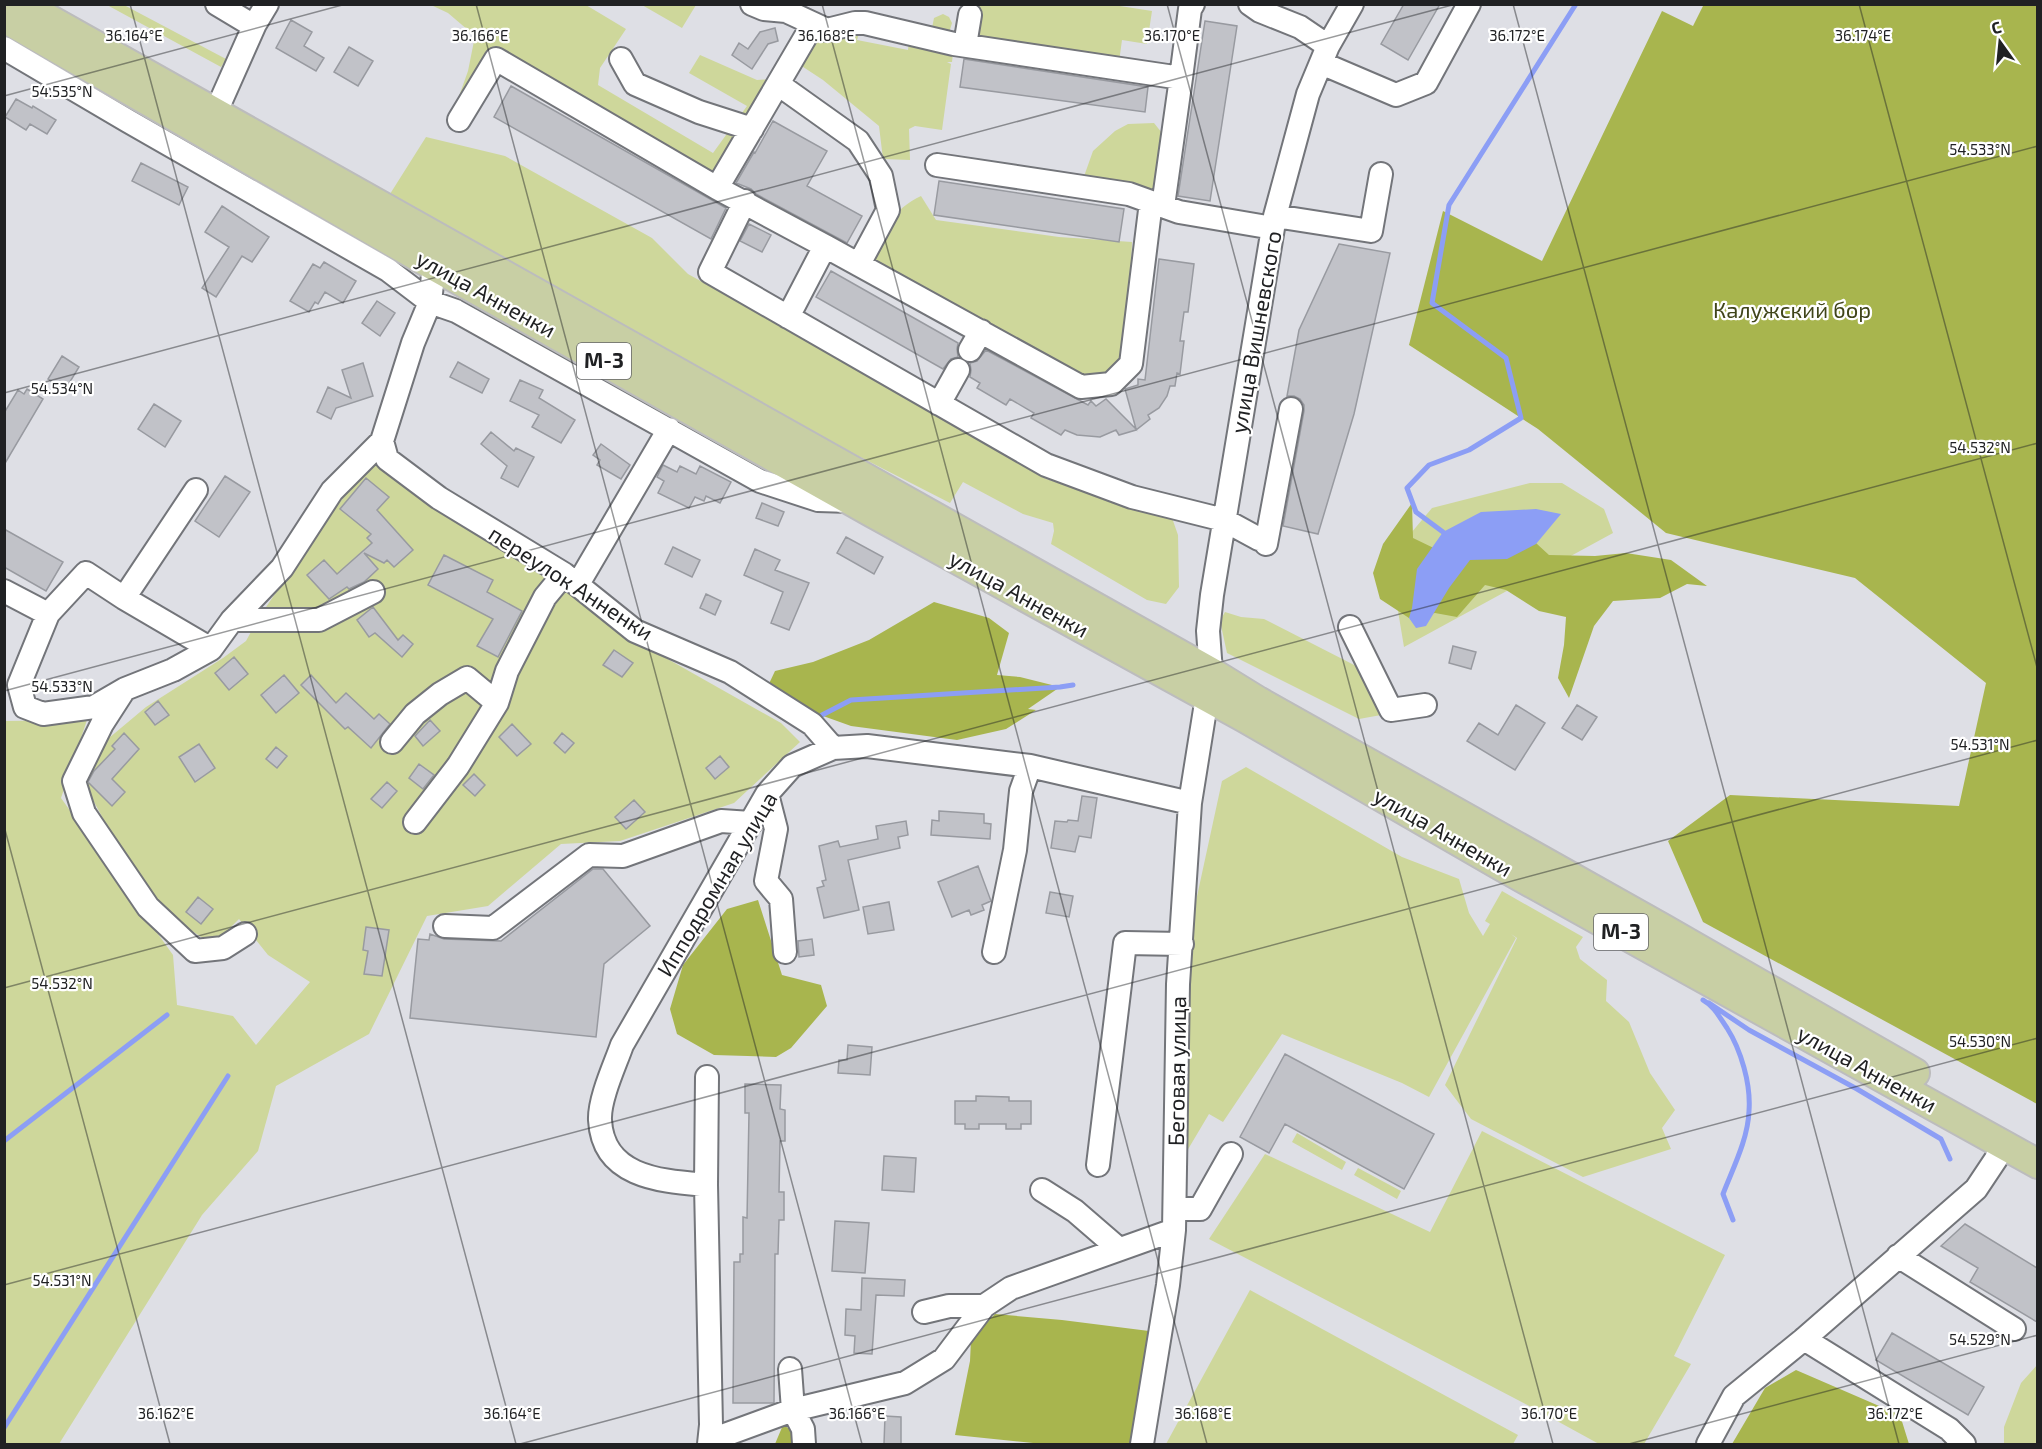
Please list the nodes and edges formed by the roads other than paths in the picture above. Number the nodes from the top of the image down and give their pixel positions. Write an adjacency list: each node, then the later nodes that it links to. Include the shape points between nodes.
1 (22, 4): 20 (main road, улица Анненки / М-3)
2 (217, 4): 12 (street)
3 (267, 4): 12 (street)
4 (752, 4): 9 (street, via 764,9)
5 (1193, 4): 18 (street)
6 (1250, 4): 16 (street, via 1300,27)
7 (1352, 4): 16 (street, улица Вишневского)
8 (1469, 4): 16 (street, via 1426,83 1396,95)
9 (787, 8): 13 (street)
10 (970, 15): 14 (street)
11 (4, 18): 31 (main road, улица Анненки / М-3)
12 (255, 24): 20 (street)
13 (813, 24): 14 (street, via 827,30 865,23); 19 (street)
14 (966, 45): 18 (street)
15 (4, 48): 32 (street, via 388,270)
16 (1324, 55): 28 (street, улица Вишневского, via 1308,94)
17 (621, 59): 22 (street, via 635,84 699,112)
18 (1181, 78): 27 (street)
19 (778, 84): 22 (street); 30 (street, via 858,141 882,176 888,210)
20 (215, 114): 50 (main road, улица Анненки / М-3)
21 (459, 120): 25 (street, via 496,59)
22 (752, 129): 25 (street)
23 (937, 165): 27 (street, via 1129,194)
24 (1382, 174): 28 (street, via 1371,231)
25 (717, 188): 26 (street)
26 (745, 201): 29 (street); 33 (street, via 710,272)
27 (1157, 204): 28 (street, via 1179,212); 30 (street, via 1131,364 1111,384 1081,387 975,340)
28 (1274, 222): 41 (street, улица Вишневского)
29 (825, 246): 30 (street); 33 (street)
30 (859, 264)
31 (435, 266): 32 (street); 40 (main road, улица Анненки / М-3)
32 (430, 302): 37 (street, via 456,311); 38 (street)
33 (788, 317): 35 (street)
34 (958, 370): 35 (street)
35 (939, 404): 41 (street, via 1072,476 1132,497)
36 (1291, 409): 41 (street, via 1263,541)
37 (669, 429): 40 (street, via 760,481 819,500); 42 (street)
38 (382, 441): 42 (street, переулок Анненки, via 387,459 409,477); 47 (street, via 332,490 282,568)
39 (196, 490): 45 (street)
40 (854, 501): 50 (main road, улица Анненки / М-3)
41 (1224, 520): 50 (street, улица Вишневского, via 1208,631)
42 (571, 579): 52 (street, via 545,597 507,671); 55 (street, переулок Анненки, via 635,631 730,672 812,724)
43 (4, 591): 46 (street)
44 (373, 592): 47 (street, via 319,620)
45 (124, 598): 46 (street, via 87,573); 49 (street)
46 (48, 614): 51 (street, via 19,684 25,707 43,714 94,707)
47 (232, 620): 49 (street)
48 (1350, 627): 53 (street, via 1391,710)
49 (211, 649): 51 (street, via 173,670)
50 (1208, 685): 58 (street, Беговая улица); 67 (main road, улица Анненки / М-3, via 1258,701); 68 (main road, улица Анненки / М-3, via 1501,866)
51 (124, 689): 62 (street, via 74,781 84,813 148,907 195,951 223,948)
52 (497, 703): 54 (street, via 467,678 415,714); 59 (street, via 458,766)
53 (1425, 705)
54 (392, 742)
55 (833, 748): 56 (street, Ипподромная улица, via 867,746); 57 (street, Ипподромная улица, via 792,765)
56 (1030, 766): 58 (street, Ипподромная улица); 65 (street, via 1021,791 1015,850)
57 (767, 794): 60 (street, Ипподромная улица); 64 (street, via 776,829 766,881 781,899)
58 (1190, 804): 63 (street, Беговая улица)
59 (415, 822)
60 (751, 823): 61 (street, via 721,821 623,856 589,855 494,928); 72 (street, Ипподромная улица, via 622,1045 600,1119 605,1143 615,1160 647,1177)
61 (446, 926)
62 (245, 934)
63 (1182, 944): 71 (street, via 1125,943); 74 (street, Беговая улица)
64 (785, 952)
65 (994, 952)
66 (707, 1077): 72 (street)
67 (2037, 1142)
68 (2002, 1144): 70 (main road, улица Анненки / М-3); 76 (street, via 1976,1189)
69 (1231, 1154): 74 (street, via 1200,1209 1182,1209)
70 (2037, 1164)
71 (1098, 1165)
72 (706, 1185): 83 (street)
73 (1041, 1190): 75 (street, via 1075,1211)
74 (1174, 1221): 75 (street); 85 (street, Беговая улица, via 1168,1285)
75 (1119, 1250): 77 (street, via 1011,1288)
76 (1898, 1256): 79 (street); 80 (street)
77 (984, 1306): 78 (street, via 949,1306); 82 (street, via 944,1359 905,1383)
78 (924, 1312)
79 (2014, 1329)
80 (1804, 1340): 86 (street, via 1734,1396); 87 (street, via 1950,1429)
81 (790, 1369): 82 (street)
82 (793, 1410): 83 (street); 84 (street, via 803,1429)
83 (710, 1442)
84 (804, 1444)
85 (1142, 1444)
86 (1708, 1444)
87 (1964, 1444)

